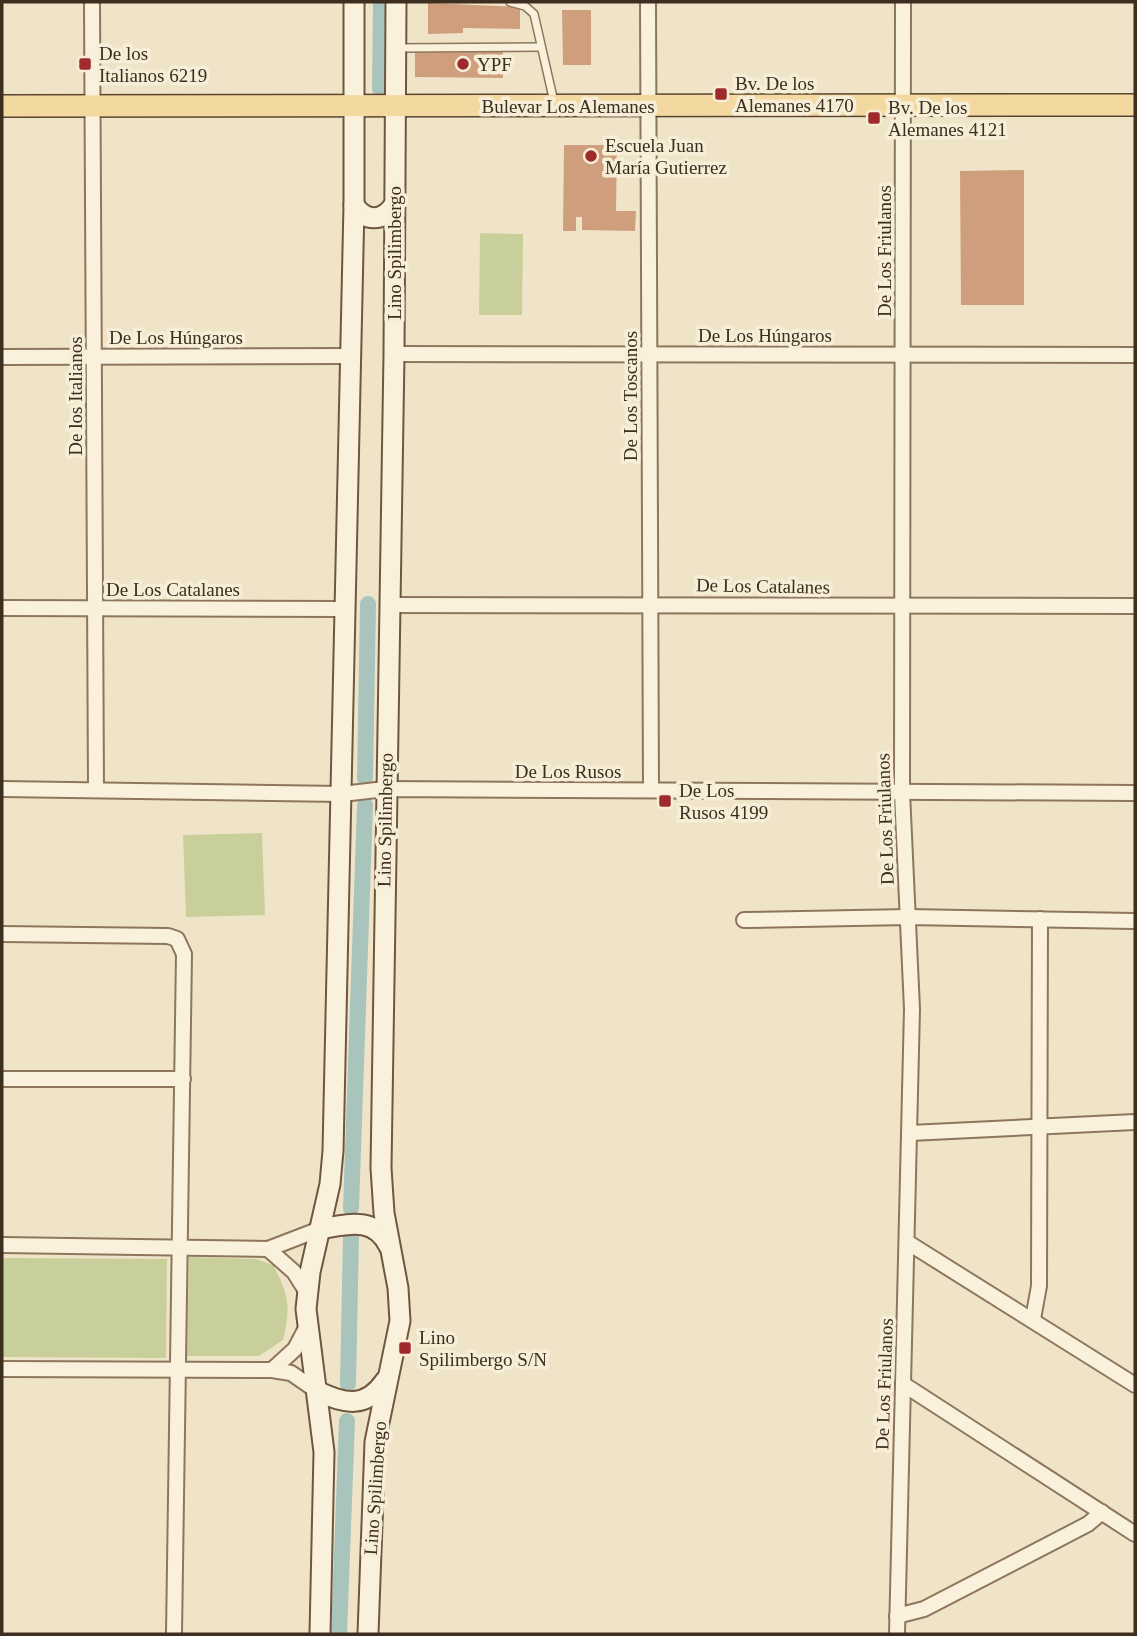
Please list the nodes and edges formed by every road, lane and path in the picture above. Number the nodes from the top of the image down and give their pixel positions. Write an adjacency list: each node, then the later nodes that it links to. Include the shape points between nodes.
1 (92, 2): 13 (street, De los Italianos)
2 (354, 2): 14 (main road, Lino Spilimbergo)
3 (396, 2): 8 (main road, Lino Spilimbergo)
4 (510, 2): 7 (lane, via 534,14)
5 (648, 2): 9 (street, De Los Toscanos)
6 (902, 2): 10 (street, De Los Friulanos)
7 (541, 47): 8 (lane); 16 (lane)
8 (395, 48): 15 (main road, Lino Spilimbergo)
9 (649, 105): 10 (main road, Bulevar Los Alemanes); 16 (main road, Bulevar Los Alemanes); 20 (street, De Los Toscanos)
10 (903, 105): 11 (main road, Bulevar Los Alemanes); 21 (street, De Los Friulanos)
11 (1135, 105)
12 (2, 106): 13 (main road, Bulevar Los Alemanes)
13 (92, 106): 14 (main road, Bulevar Los Alemanes); 25 (street, De los Italianos)
14 (353, 106): 15 (main road, Bulevar Los Alemanes); 17 (main road, Lino Spilimbergo)
15 (394, 106): 16 (main road, Bulevar Los Alemanes); 18 (main road, Lino Spilimbergo)
16 (555, 106)
17 (354, 205): 18 (main road, via 374,219); 23 (main road, Lino Spilimbergo)
18 (394, 205): 19 (main road, Lino Spilimbergo)
19 (394, 354): 20 (street, De Los Húngaros); 27 (main road, Lino Spilimbergo)
20 (649, 355): 21 (street, De Los Húngaros); 26 (street, De Los Toscanos)
21 (904, 355): 22 (street, De Los Húngaros); 29 (street, De Los Friulanos)
22 (1135, 355)
23 (350, 356): 25 (street, De Los Húngaros); 32 (main road, Lino Spilimbergo)
24 (2, 357): 25 (street, De Los Húngaros)
25 (94, 357): 31 (street, De los Italianos)
26 (650, 604): 27 (street, De Los Catalanes); 29 (street, De Los Catalanes); 36 (street, De Los Toscanos)
27 (389, 605): 35 (main road, Lino Spilimbergo)
28 (1135, 606): 29 (street, De Los Catalanes)
29 (902, 607): 37 (street, De Los Friulanos)
30 (2, 608): 31 (street, De Los Catalanes)
31 (95, 608): 32 (street, De Los Catalanes); 34 (street, De los Italianos)
32 (344, 609): 39 (main road, Lino Spilimbergo)
33 (2, 789): 34 (street, De Los Rusos)
34 (96, 789): 39 (street, De Los Rusos)
35 (385, 789): 36 (street, De Los Rusos); 39 (street, De Los Rusos); 55 (main road, Lino Spilimbergo, via 381,1168)
36 (651, 790): 37 (street, De Los Rusos)
37 (902, 792): 38 (street, De Los Rusos); 40 (street, De Los Friulanos)
38 (1135, 793)
39 (342, 794): 50 (main road, Lino Spilimbergo, via 333,1151)
40 (908, 917): 41 (street); 42 (street); 49 (street, De Los Friulanos)
41 (1040, 919): 43 (street); 48 (street)
42 (744, 920)
43 (1135, 921)
44 (2, 934): 46 (street, via 177,939 184,954)
45 (2, 1079): 46 (street)
46 (183, 1079): 53 (street)
47 (1135, 1122): 48 (street)
48 (1039, 1126): 49 (street); 57 (street, via 1038,1286)
49 (910, 1133): 51 (street, De Los Friulanos)
50 (320, 1229): 54 (street); 55 (main road, via 363,1224 380,1233); 56 (main road, Lino Spilimbergo)
51 (907, 1242): 57 (street); 63 (street, De Los Friulanos)
52 (2, 1245): 53 (street)
53 (181, 1245): 54 (street); 60 (street)
54 (268, 1249): 56 (street, via 294,1272)
55 (391, 1250): 62 (main road, Lino Spilimbergo, via 400,1321)
56 (306, 1291): 58 (main road, Lino Spilimbergo)
57 (1033, 1319): 64 (street)
58 (306, 1328): 61 (street, via 295,1349); 65 (main road, Lino Spilimbergo)
59 (2, 1369): 60 (street)
60 (179, 1370): 61 (street); 69 (street)
61 (272, 1370): 65 (street, via 291,1373)
62 (387, 1378): 65 (main road, via 374,1394 359,1402 344,1402); 71 (main road, Lino Spilimbergo, via 373,1457)
63 (903, 1384): 66 (street); 68 (street, De Los Friulanos)
64 (1135, 1385)
65 (317, 1391): 70 (main road, Lino Spilimbergo, via 324,1452)
66 (1102, 1512): 67 (street); 68 (street, via 1088,1524 923,1609)
67 (1135, 1534)
68 (897, 1616): 72 (street, De Los Friulanos)
69 (174, 1634)
70 (320, 1634)
71 (368, 1634)
72 (897, 1634)

